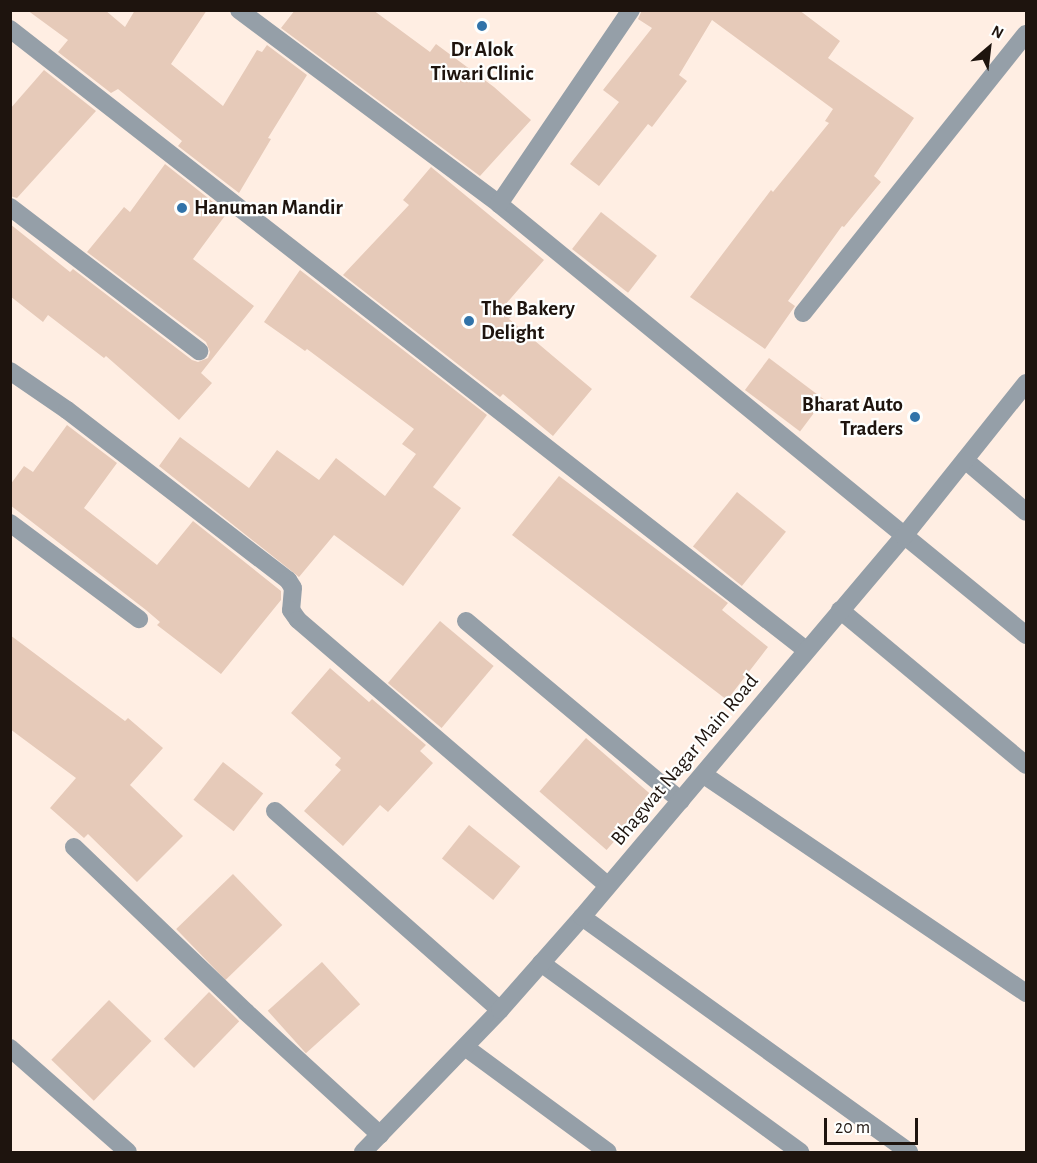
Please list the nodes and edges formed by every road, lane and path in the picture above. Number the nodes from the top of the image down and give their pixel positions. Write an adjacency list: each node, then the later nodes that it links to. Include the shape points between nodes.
1 (239, 10): 5 (street)
2 (631, 10): 5 (street)
3 (10, 30): 19 (street)
4 (1026, 34): 7 (street)
5 (499, 204): 14 (street)
6 (10, 207): 8 (street)
7 (803, 313)
8 (199, 351)
9 (10, 371): 25 (street, via 68,410 288,580 293,588 291,610 298,620)
10 (1026, 383): 11 (street, Bhagwat Nagar Main Road)
11 (965, 460): 12 (street); 14 (street, Bhagwat Nagar Main Road)
12 (1026, 512)
13 (10, 523): 16 (street)
14 (904, 536): 15 (street, Bhagwat Nagar Main Road); 18 (street)
15 (840, 610): 19 (street, Bhagwat Nagar Main Road); 20 (street)
16 (139, 619)
17 (466, 621): 22 (street)
18 (1026, 635)
19 (806, 650): 21 (street, Bhagwat Nagar Main Road)
20 (1026, 765)
21 (704, 775): 22 (street, Bhagwat Nagar Main Road); 28 (street)
22 (681, 801): 25 (street, Bhagwat Nagar Main Road)
23 (275, 811): 29 (street)
24 (74, 847): 32 (street)
25 (608, 886): 26 (street, Bhagwat Nagar Main Road)
26 (582, 917): 27 (street, Bhagwat Nagar Main Road); 37 (street)
27 (542, 963): 29 (street, Bhagwat Nagar Main Road); 36 (street)
28 (1026, 993)
29 (500, 1010): 30 (street, Bhagwat Nagar Main Road)
30 (465, 1047): 32 (street, Bhagwat Nagar Main Road); 35 (street)
31 (10, 1048): 33 (street)
32 (380, 1135): 34 (street, Bhagwat Nagar Main Road)
33 (128, 1152)
34 (363, 1152)
35 (608, 1152)
36 (800, 1152)
37 (909, 1152)

